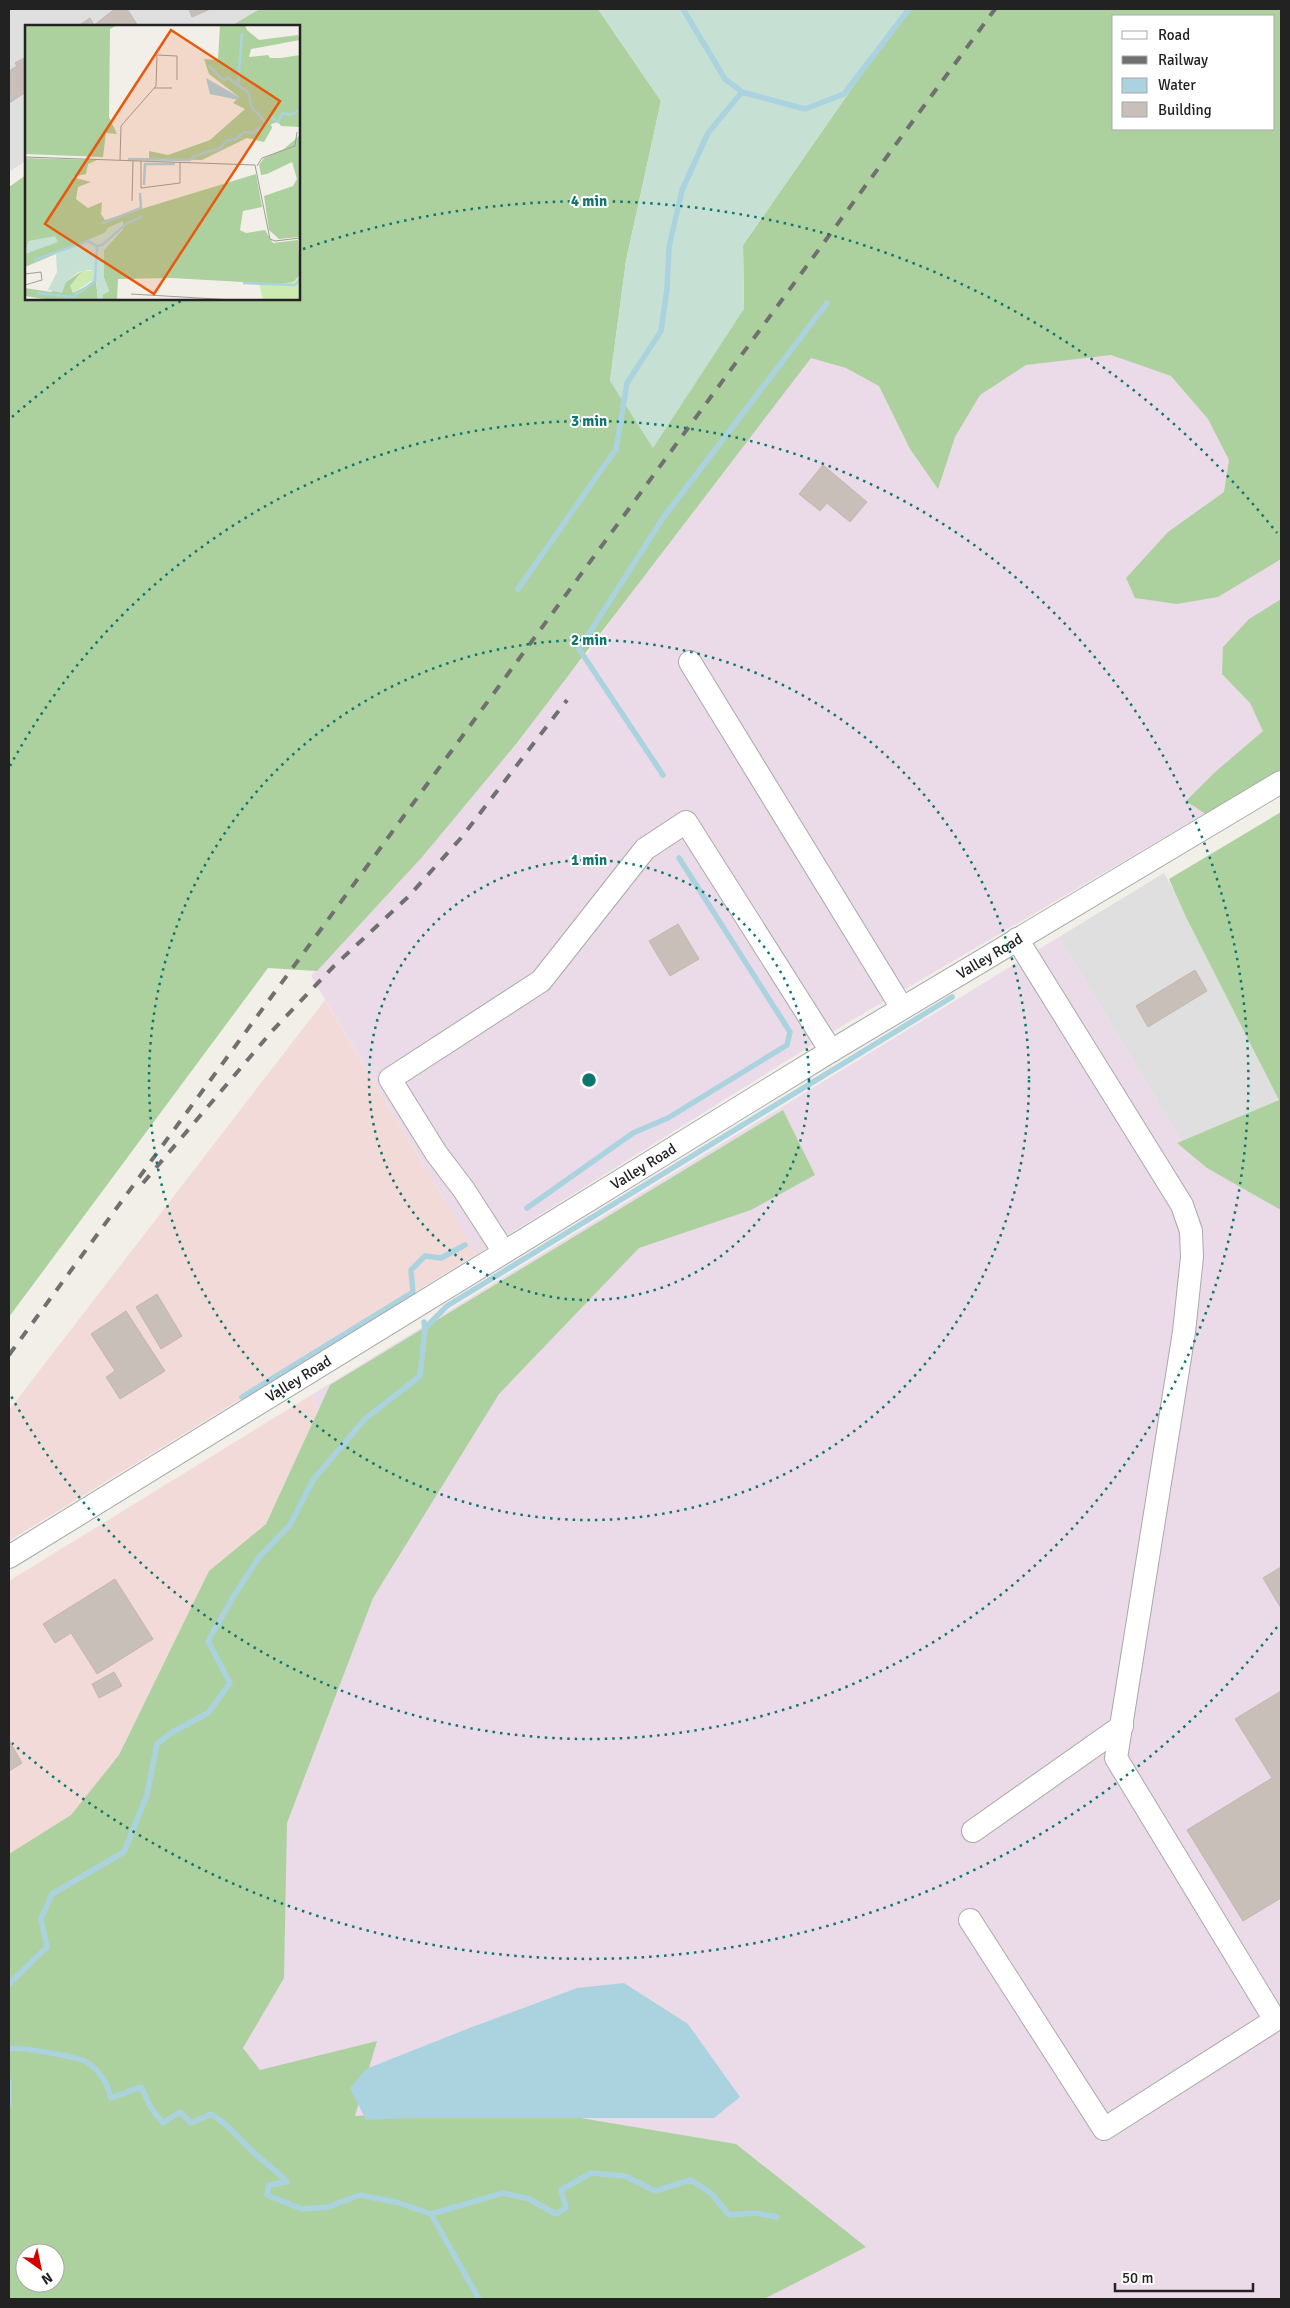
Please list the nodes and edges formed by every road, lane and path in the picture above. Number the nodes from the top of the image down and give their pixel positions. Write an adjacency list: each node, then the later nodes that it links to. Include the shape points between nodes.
1 (690, 662): 4 (street)
2 (1281, 782): 3 (street, Valley Road)
3 (1017, 939): 4 (street, Valley Road); 8 (street, via 1182,1205 1192,1231 1184,1332)
4 (902, 1008): 5 (street, Valley Road)
5 (831, 1052): 6 (street, Valley Road); 6 (street, via 686,822 645,849 541,981 390,1079)
6 (504, 1252): 7 (street, Valley Road)
7 (9, 1557)
8 (1122, 1726): 9 (street); 10 (street, via 1116,1758 1275,2020 1104,2129)
9 (973, 1831)
10 (970, 1920)

